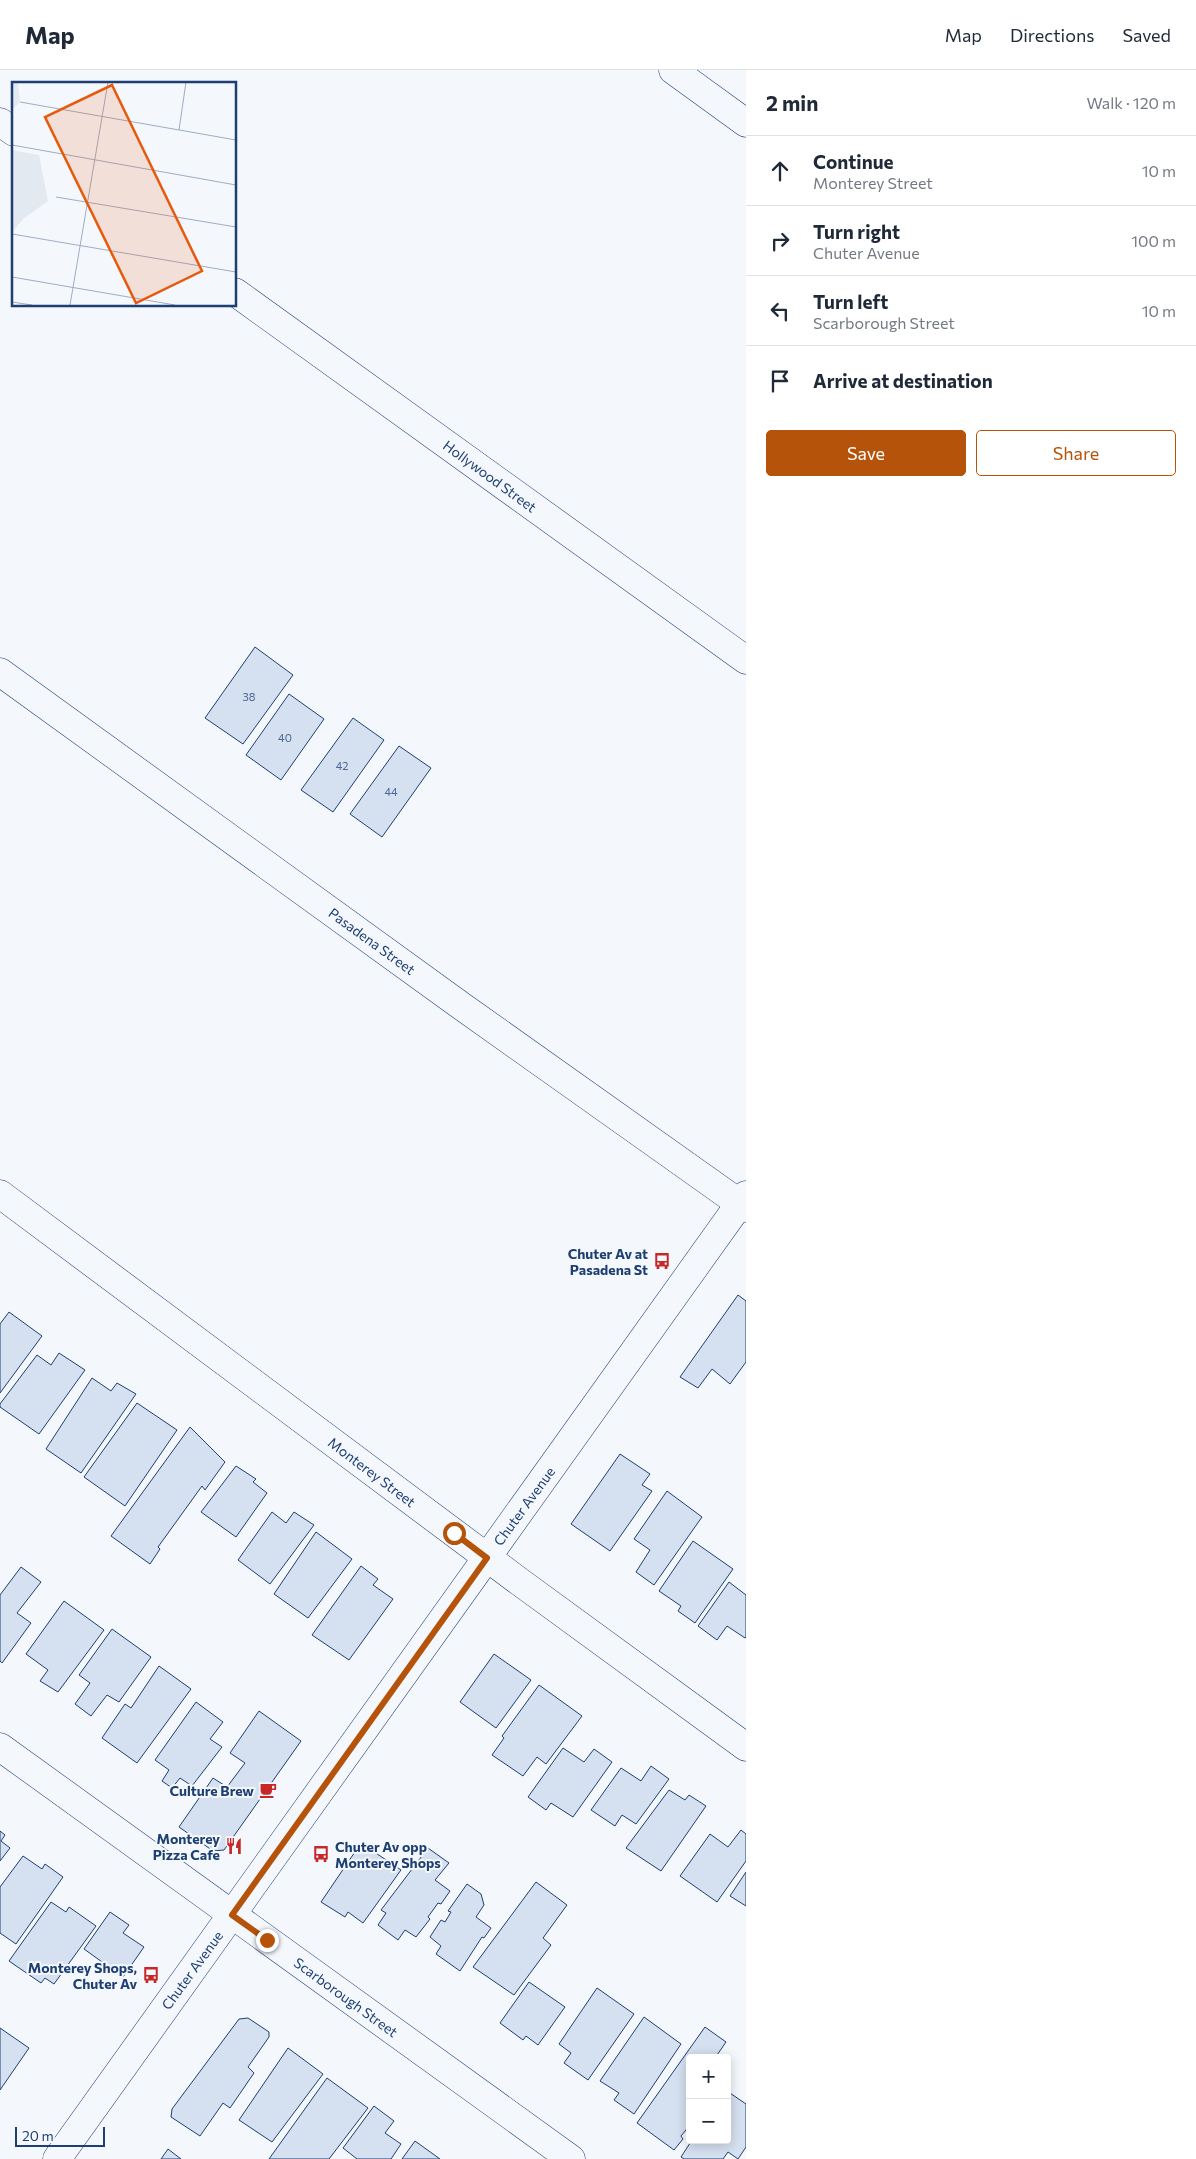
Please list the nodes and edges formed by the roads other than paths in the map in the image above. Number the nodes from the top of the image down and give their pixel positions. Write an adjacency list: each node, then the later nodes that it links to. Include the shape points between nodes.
1 (673, 70): 3 (street)
2 (0, 122): 4 (street)
3 (746, 123)
4 (12, 131)
5 (236, 293): 6 (street, Hollywood Street)
6 (746, 660)
7 (0, 672): 9 (street, Pasadena Street, via 468,1010)
8 (0, 1194): 10 (street, Monterey Street)
9 (744, 1202): 10 (street, Chuter Avenue)
10 (487, 1558): 12 (street, Monterey Street); 13 (street, Chuter Avenue)
11 (0, 1747): 13 (street, Scarborough Street)
12 (746, 1747)
13 (232, 1915): 14 (street, Chuter Avenue); 15 (street, Scarborough Street)
14 (57, 2159)
15 (571, 2159)

